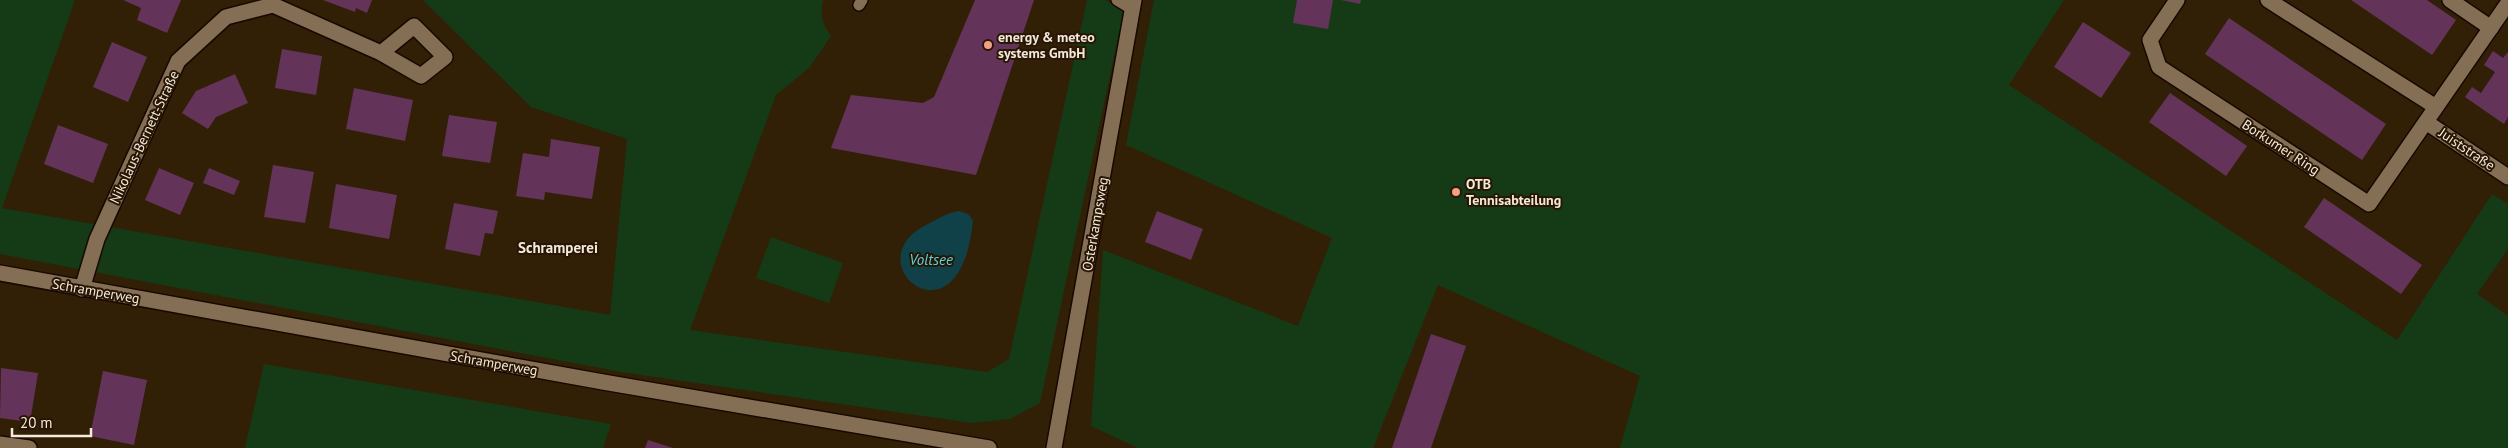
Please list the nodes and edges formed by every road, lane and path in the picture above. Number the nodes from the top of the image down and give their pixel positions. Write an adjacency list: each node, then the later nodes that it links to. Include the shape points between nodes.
1 (1117, 0): 6 (lane)
2 (2177, 0): 10 (street, Borkumer Ring, via 2150,40 2159,67 2369,204)
3 (2268, 0): 9 (street)
4 (2450, 0): 7 (street)
5 (2508, 3): 7 (street, Borkumer Ring)
6 (1133, 5): 17 (street, Osterkampsweg)
7 (2491, 28): 9 (street, Borkumer Ring)
8 (381, 53): 13 (street, Nikolaus-Bernett-Straße, via 273,5 226,17 178,60 97,239)
9 (2436, 107): 10 (street, Borkumer Ring)
10 (2426, 122): 11 (street, Juiststraße)
11 (2508, 177)
12 (0, 273): 13 (street, Schramperweg)
13 (82, 289): 16 (street, Schramperweg)
14 (0, 444): 15 (street)
15 (29, 448)
16 (989, 448)
17 (1054, 448)

